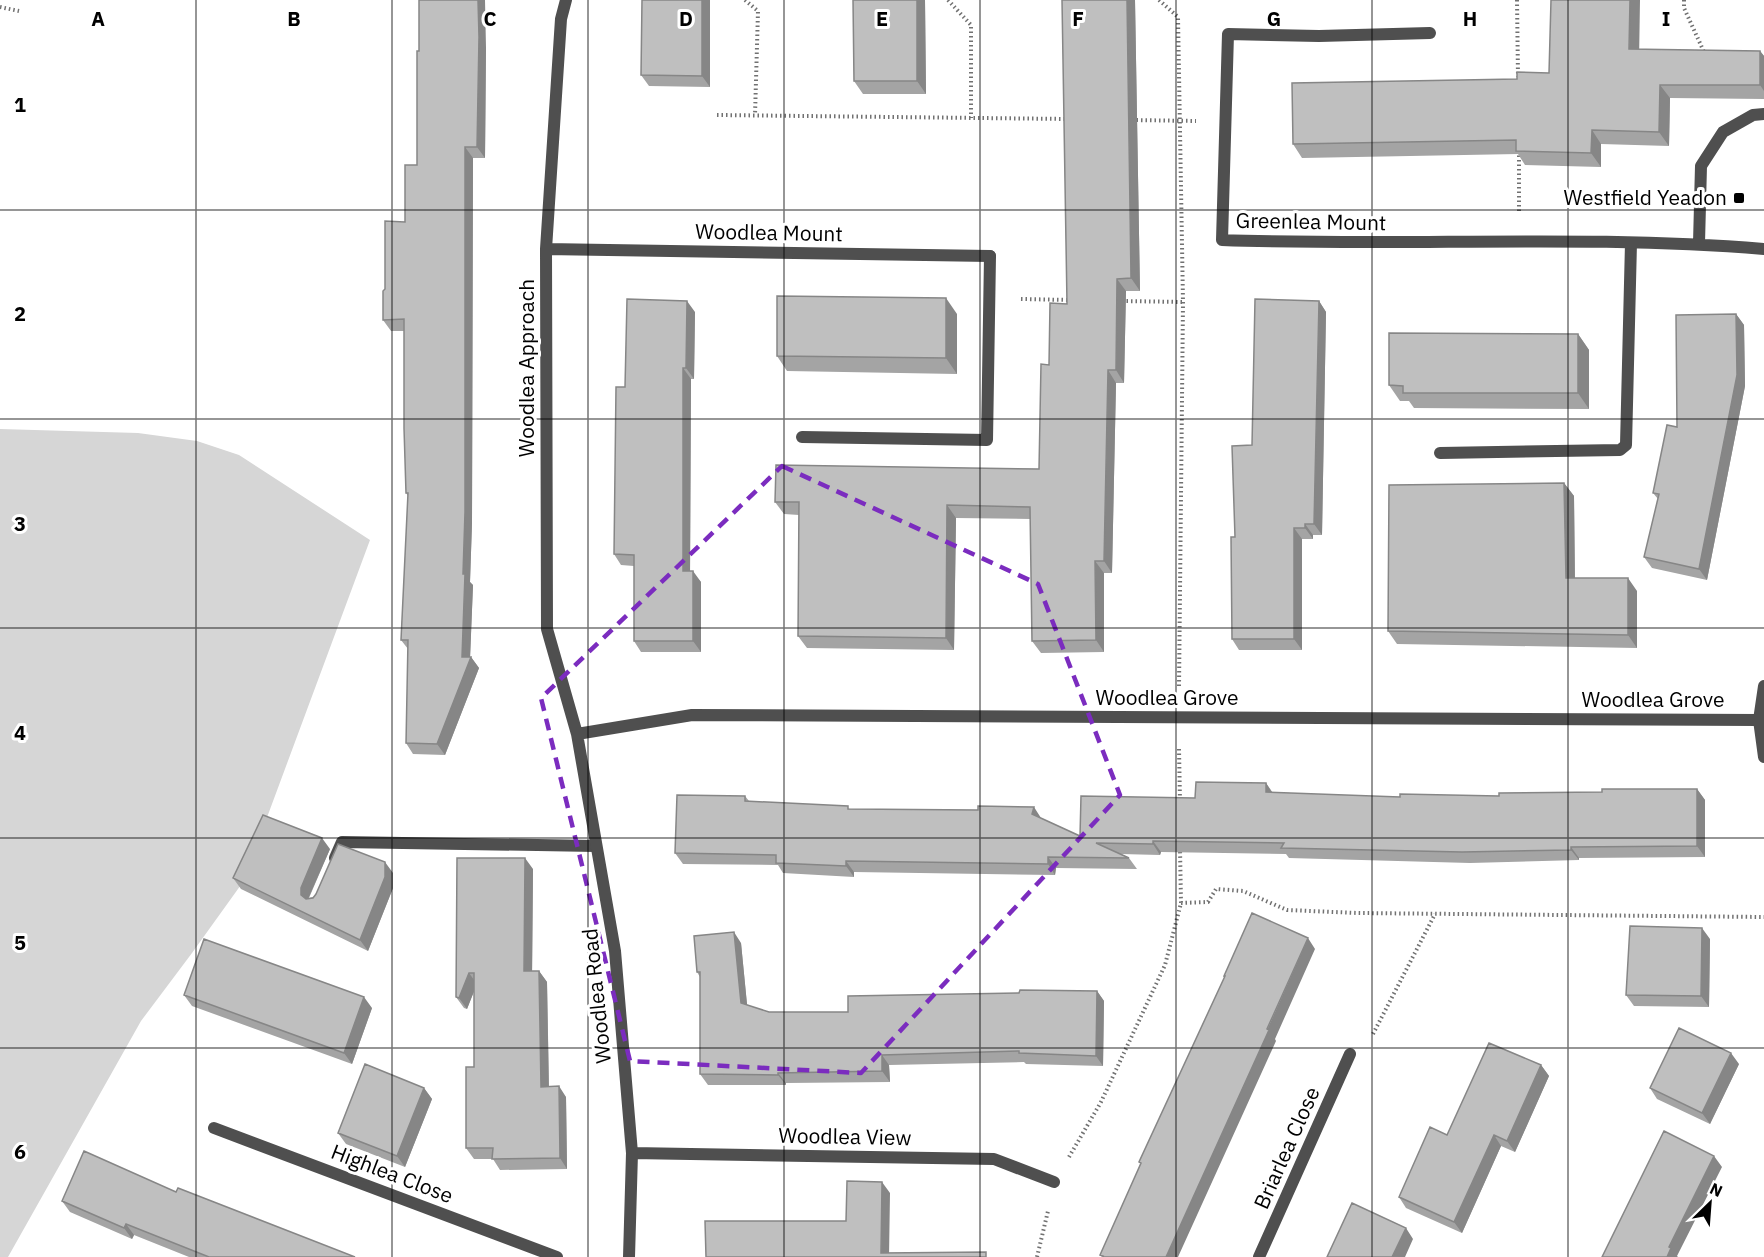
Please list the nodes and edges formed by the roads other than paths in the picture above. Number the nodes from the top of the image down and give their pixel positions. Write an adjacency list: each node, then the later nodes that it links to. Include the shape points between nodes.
1 (566, 0): 6 (street, Woodlea Approach, via 561,19)
2 (1430, 33): 4 (street, Greenlea Mount, via 1228,34 1222,240)
3 (1764, 114): 5 (street, via 1753,115 1723,132 1701,166)
4 (1631, 243): 5 (street, Greenlea Mount); 9 (street, via 1626,445 1620,450)
5 (1698, 243): 7 (street, Greenlea Mount)
6 (546, 249): 8 (street, Woodlea Mount, via 990,256 987,440); 12 (street, Woodlea Approach, via 547,629)
7 (1764, 249)
8 (802, 437)
9 (1440, 453)
10 (1764, 687): 11 (street)
11 (1759, 720): 12 (street, Woodlea Grove, via 692,715); 13 (street)
12 (577, 734): 14 (street, Woodlea Road)
13 (1764, 757)
14 (596, 846): 15 (street, via 342,842); 18 (street, Woodlea Road, via 615,951)
15 (329, 872)
16 (1350, 1054): 22 (street, Briarlea Close)
17 (214, 1128): 20 (street, Highlea Close)
18 (632, 1153): 19 (street, Woodlea View, via 994,1159); 21 (street, Woodlea Road)
19 (1054, 1182)
20 (557, 1257)
21 (630, 1257)
22 (1259, 1257)

